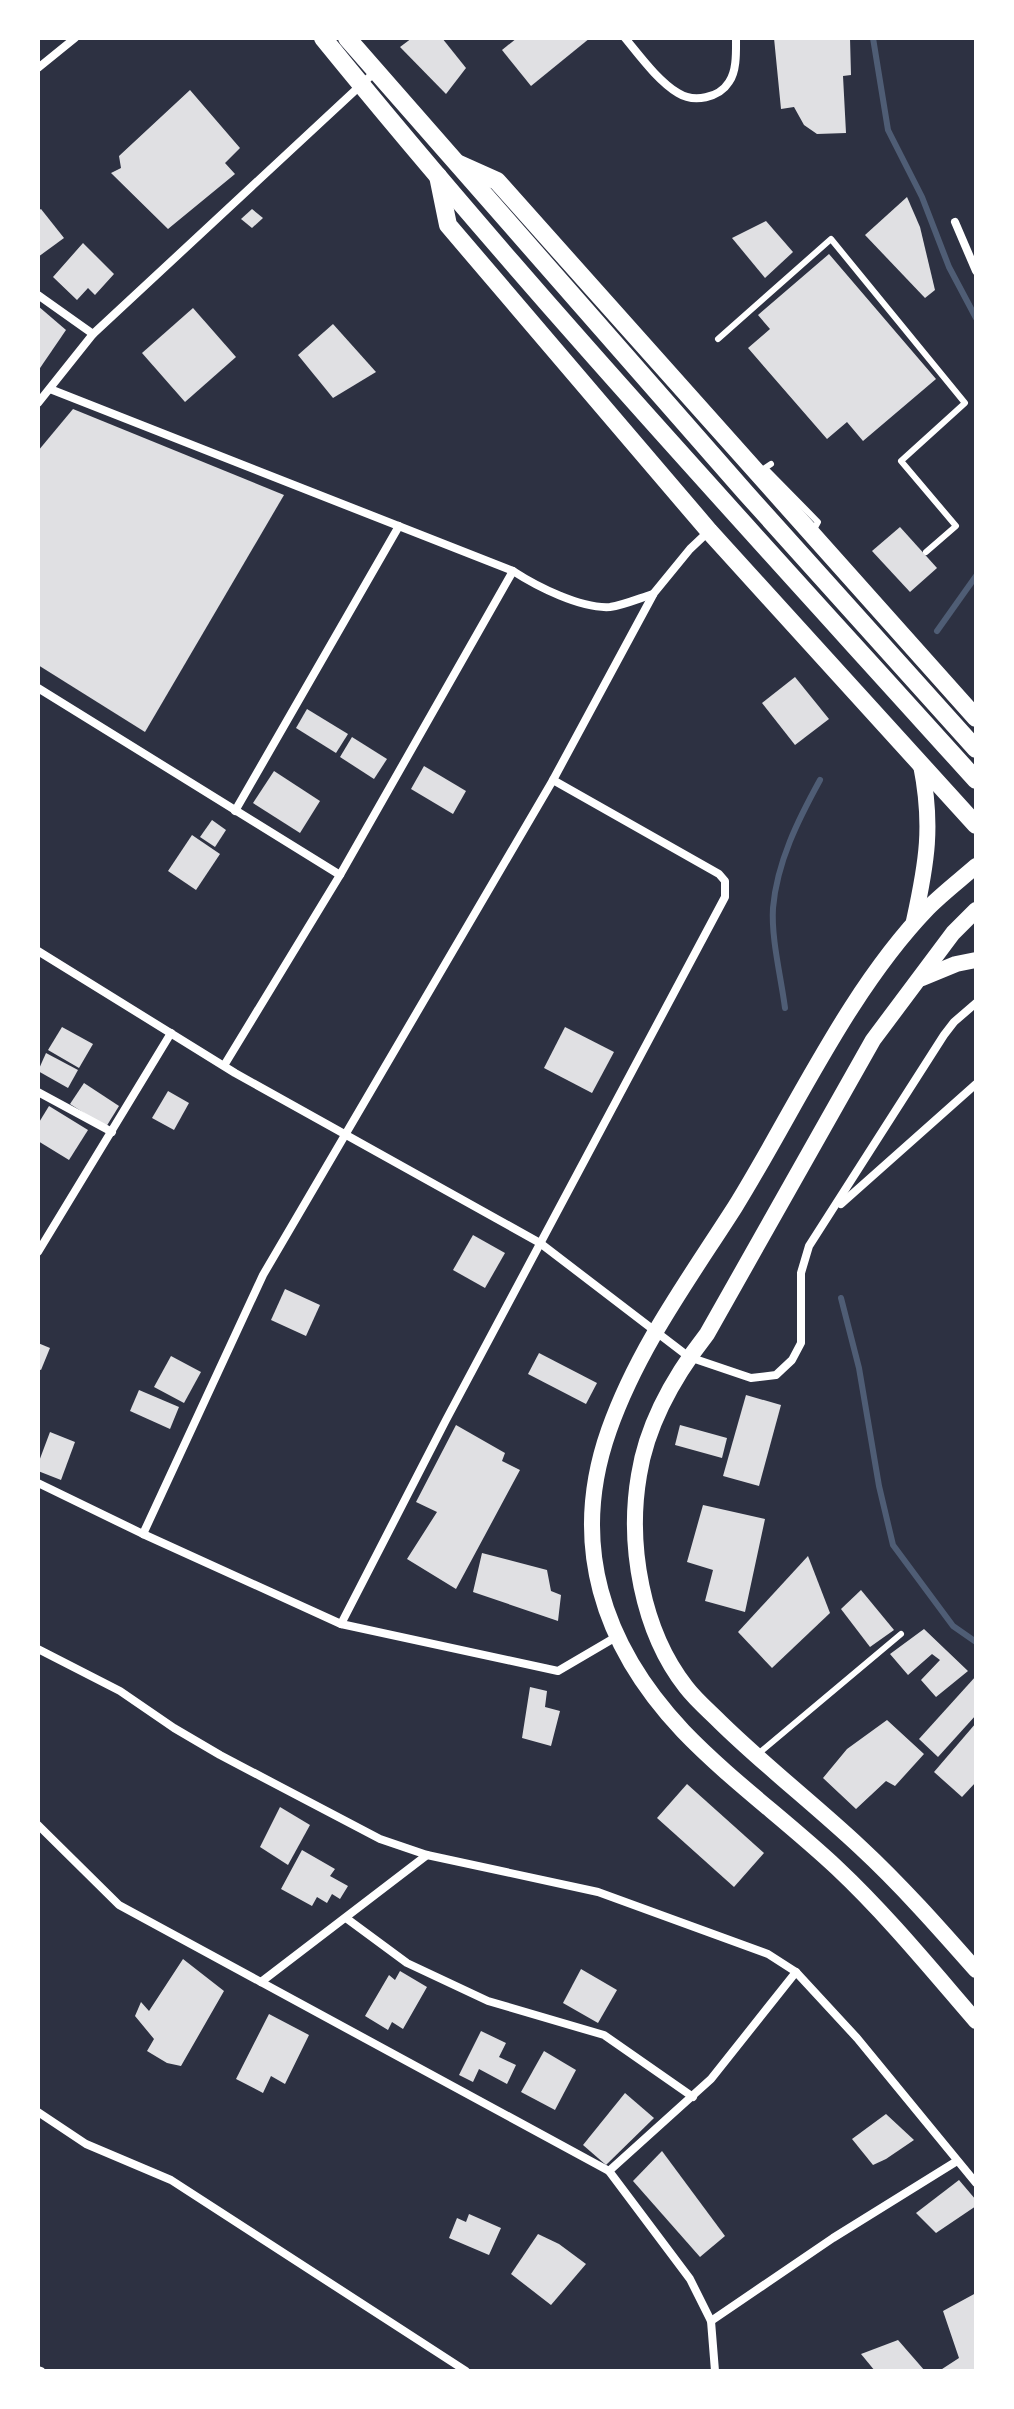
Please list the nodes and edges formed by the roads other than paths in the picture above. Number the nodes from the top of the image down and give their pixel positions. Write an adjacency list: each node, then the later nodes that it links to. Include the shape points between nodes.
1 (75, 38): 6 (street)
2 (323, 38): 8 (main road)
3 (347, 38): 7 (main road)
4 (625, 38): 5 (street, via 677,93 691,99 705,98 731,81)
5 (736, 38)
6 (38, 68)
7 (376, 71): 8 (street); 9 (main road)
8 (361, 85): 10 (main road); 14 (street)
9 (453, 161): 21 (main road, via 497,181); 27 (main road)
10 (438, 175): 20 (main road, via 448,225); 30 (main road)
11 (955, 222): 12 (street)
12 (976, 271)
13 (38, 295): 14 (street)
14 (93, 334): 16 (street)
15 (718, 339): 22 (lane, via 831,239 965,403 901,461 956,526)
16 (50, 389): 17 (street); 19 (street)
17 (38, 403)
18 (771, 464): 21 (lane, via 765,468 818,522)
19 (399, 526): 23 (street); 31 (street)
20 (709, 531): 24 (street); 28 (main road)
21 (812, 534): 26 (main road)
22 (926, 552)
23 (513, 571): 24 (street, via 535,586 608,607); 34 (street)
24 (654, 593): 29 (street)
25 (38, 688): 31 (street)
26 (976, 718)
27 (976, 749)
28 (921, 765): 32 (main road); 36 (main road, via 929,801 928,841)
29 (553, 780): 46 (street); 48 (street, via 719,874 726,889)
30 (976, 780)
31 (235, 811): 34 (street)
32 (976, 825)
33 (976, 866): 36 (main road)
34 (340, 875): 42 (street)
35 (976, 910): 39 (main road)
36 (912, 927): 50 (main road, via 827,1047 744,1191)
37 (38, 951): 41 (street)
38 (976, 960): 39 (main road)
39 (920, 979): 51 (main road, via 873,1040 707,1334)
40 (976, 1003): 47 (street, via 944,1035)
41 (171, 1033): 42 (street); 45 (street)
42 (225, 1064): 46 (street)
43 (976, 1084): 47 (street)
44 (38, 1092): 45 (street)
45 (112, 1132): 49 (street)
46 (345, 1134): 48 (street); 53 (street, via 263,1275)
47 (832, 1212): 51 (street, via 809,1246 801,1273 801,1343 792,1360 776,1375 751,1378)
48 (540, 1243): 50 (street); 54 (street)
49 (38, 1252)
50 (655, 1329): 51 (street); 56 (main road, via 608,1431 594,1491 591,1547)
51 (689, 1357): 58 (main road, via 658,1413 642,1462 635,1554 649,1615 666,1655 687,1688)
52 (38, 1483): 53 (street)
53 (143, 1534): 54 (street)
54 (341, 1624): 56 (street, via 558,1671)
55 (901, 1634): 58 (lane)
56 (616, 1637): 65 (main road, via 683,1730 839,1870)
57 (38, 1649): 60 (street, via 120,1691 273,1783 380,1839)
58 (755, 1756): 62 (main road, via 860,1846)
59 (38, 1825): 64 (street, via 119,1905)
60 (427, 1855): 61 (street); 63 (street, via 598,1892 768,1954)
61 (346, 1918): 64 (street); 66 (street, via 407,1963 488,2001 604,2035)
62 (976, 1970)
63 (796, 1972): 66 (street); 68 (street)
64 (261, 1982): 69 (street)
65 (976, 2021)
66 (693, 2097): 69 (street)
67 (38, 2112): 72 (street, via 86,2144 171,2180)
68 (957, 2161): 70 (street); 71 (street)
69 (609, 2171): 71 (street, via 690,2279)
70 (976, 2183)
71 (711, 2321): 73 (street)
72 (466, 2371)
73 (715, 2371)

